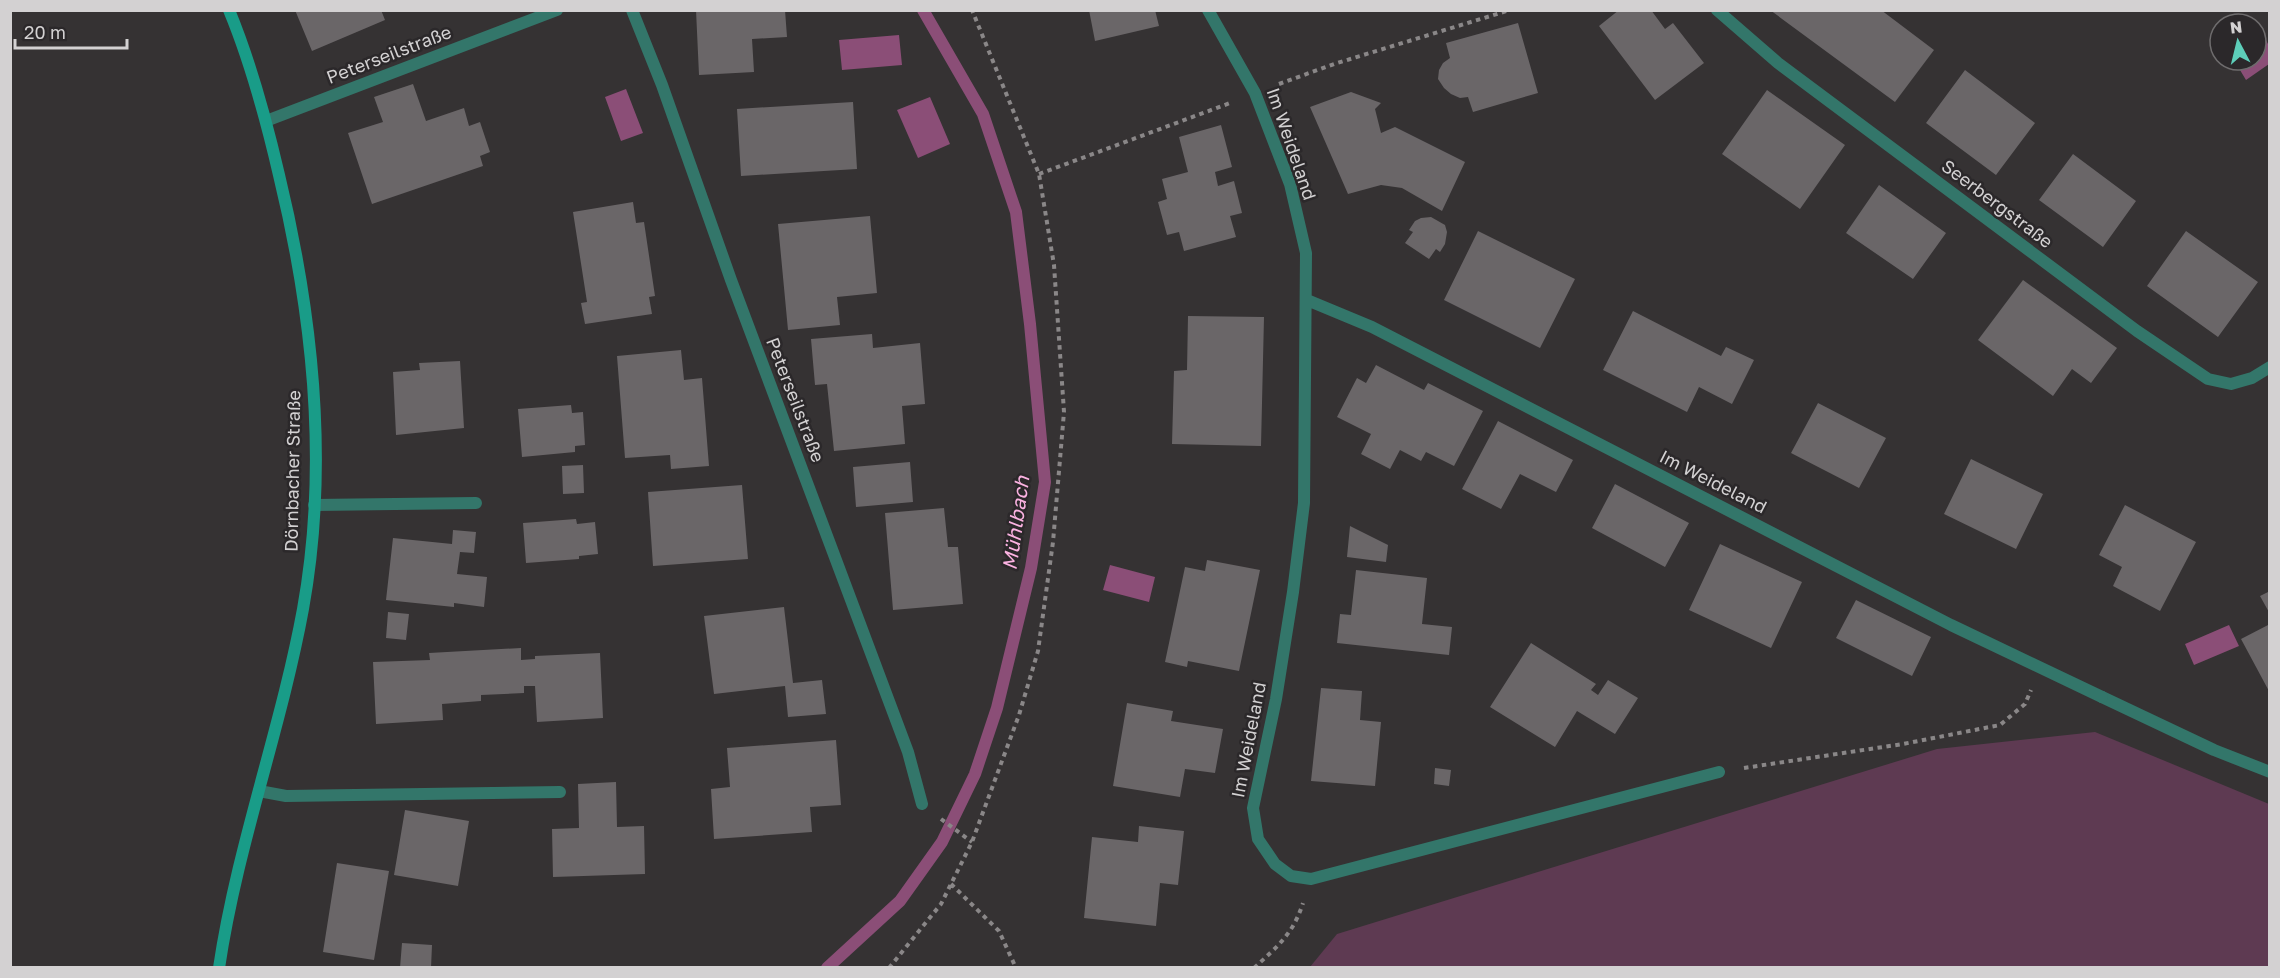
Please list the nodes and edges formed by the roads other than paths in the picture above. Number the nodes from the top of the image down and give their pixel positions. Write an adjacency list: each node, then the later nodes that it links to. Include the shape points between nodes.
1 (229, 10): 6 (street, Dörnbacher Straße)
2 (557, 10): 6 (street, Peterseilstraße)
3 (632, 10): 15 (street, Peterseilstraße, via 908,752)
4 (1208, 10): 7 (street, Im Weideland, via 1255,93 1290,184 1306,253)
5 (1717, 10): 8 (street, Seerbergstraße, via 1778,63 2208,379 2231,384)
6 (267, 121): 10 (street, Dörnbacher Straße, via 294,236 307,327 315,417)
7 (1307, 300): 11 (street, Im Weideland, via 1304,504 1276,699 1253,808 1258,839 1275,864 1291,876 1311,879); 12 (street, Im Weideland, via 1372,327 1951,625 2214,750)
8 (2270, 367)
9 (476, 503): 10 (street)
10 (314, 506): 13 (street, Dörnbacher Straße, via 303,608)
11 (1719, 772)
12 (2270, 772)
13 (259, 791): 14 (street, via 286,796); 16 (street, Dörnbacher Straße)
14 (560, 792)
15 (922, 804)
16 (219, 968)

